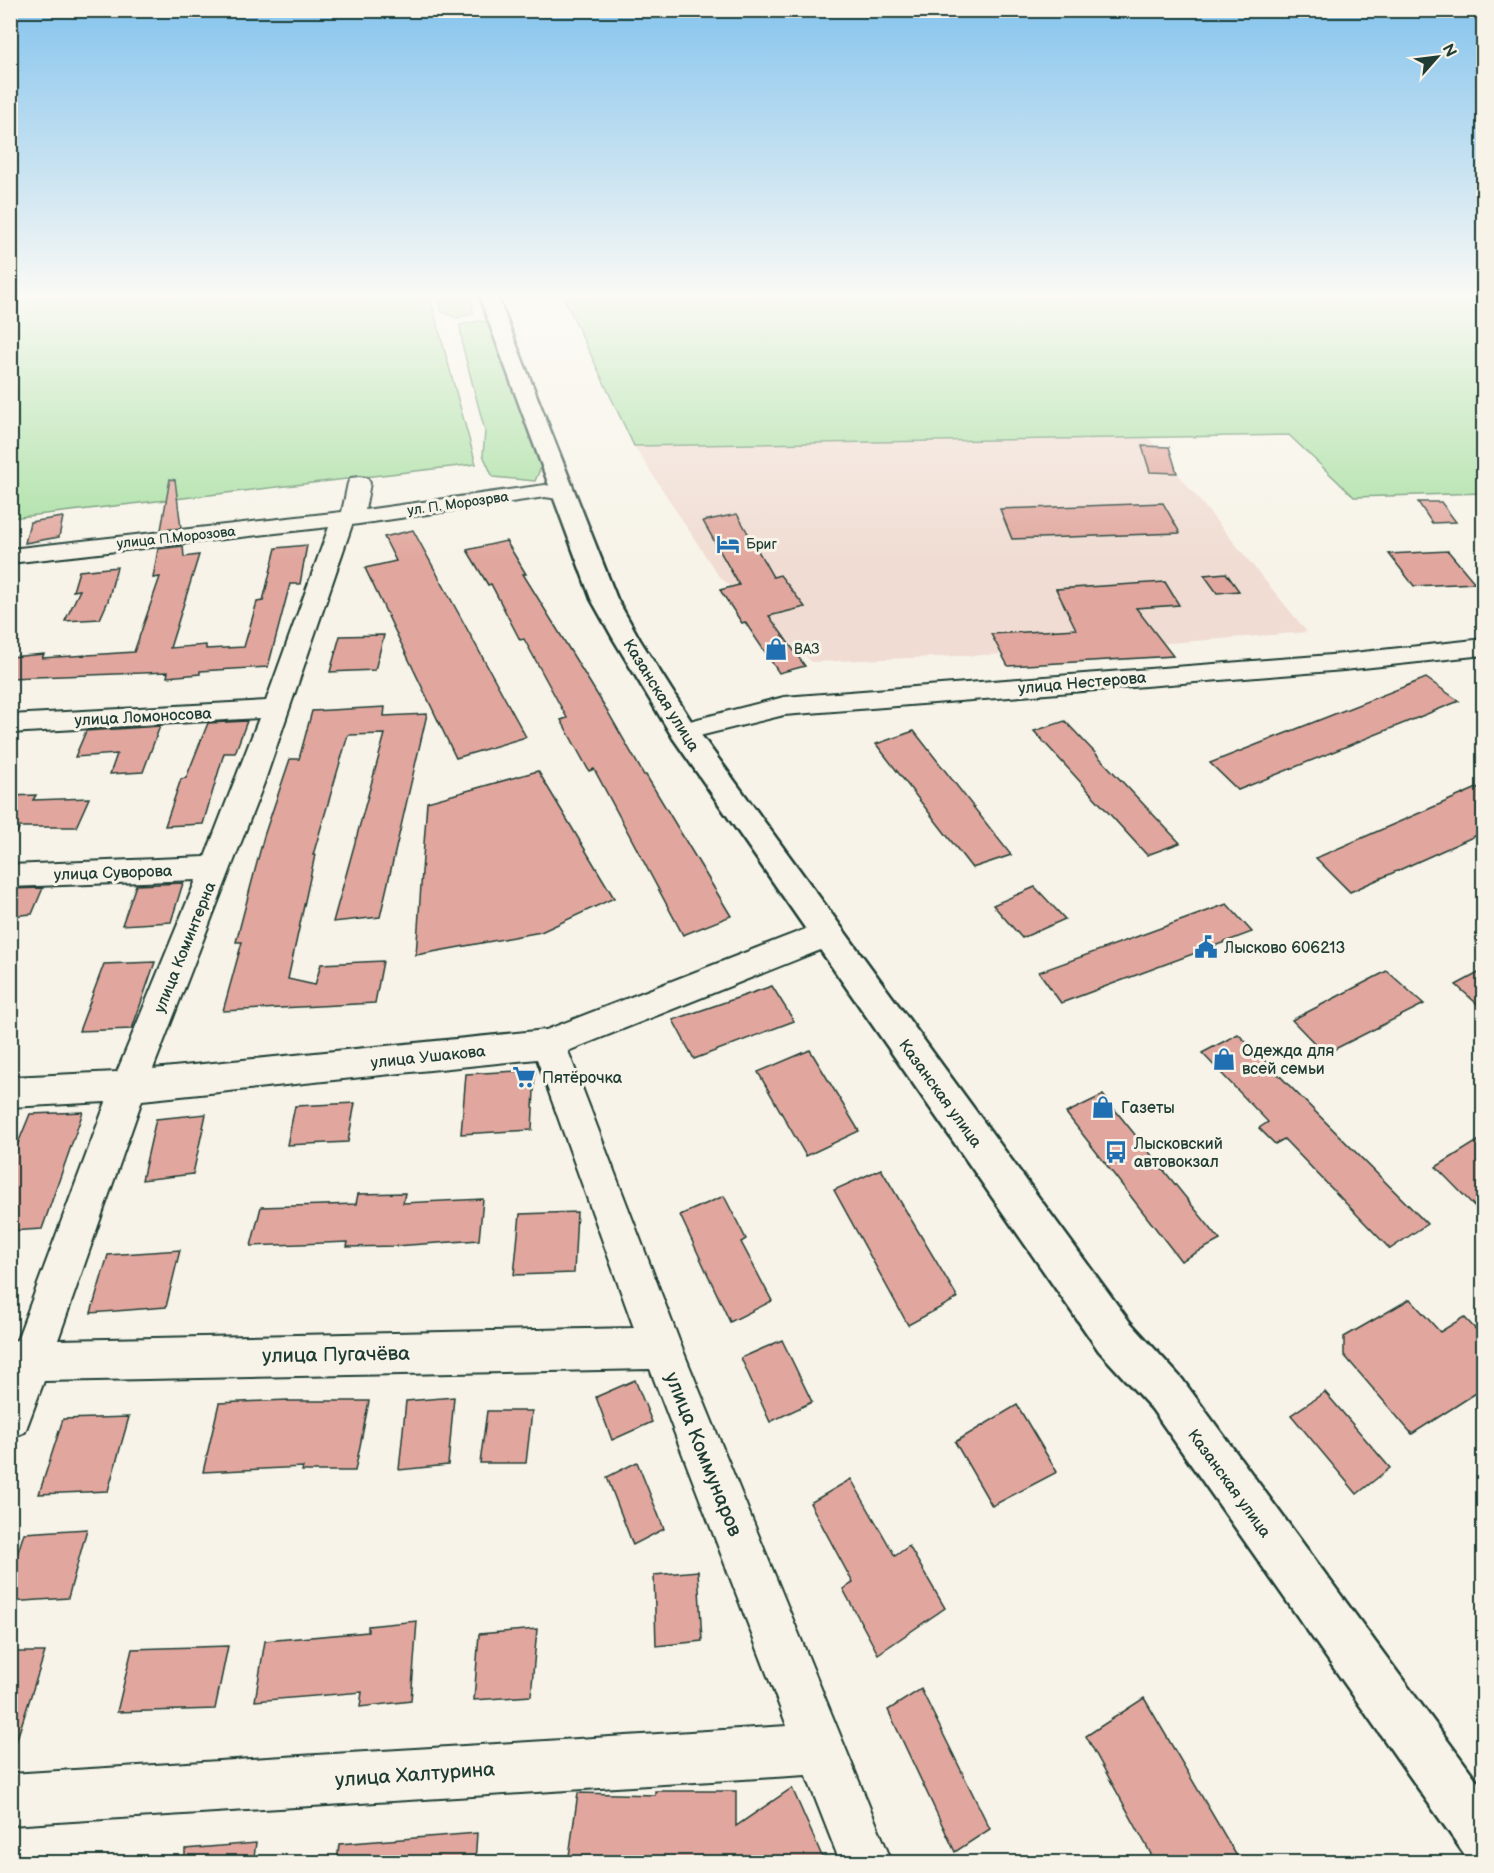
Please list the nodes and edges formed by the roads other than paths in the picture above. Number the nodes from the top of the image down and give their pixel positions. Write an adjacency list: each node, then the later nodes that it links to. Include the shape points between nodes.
1 (522, 385): 3 (highway, Казанская улица)
2 (359, 483): 4 (street, улица Коминтерна)
3 (564, 494): 4 (street, ул. П. Морозрва, via 545,491); 9 (highway, Казанская улица, via 604,599)
4 (347, 519): 5 (street, улица П.Морозова); 7 (street, улица Коминтерна)
5 (10, 556)
6 (1484, 647): 9 (street, улица Нестерова, via 1344,662 784,706)
7 (275, 709): 8 (street, улица Ломоносова); 10 (street, улица Коминтерна)
8 (10, 724)
9 (683, 731): 12 (highway, Казанская улица)
10 (216, 868): 11 (street, улица Суворова); 14 (street, улица Коминтерна)
11 (10, 876)
12 (827, 934): 13 (street, улица Ушакова); 21 (highway, Казанская улица, via 1114,1336 1167,1394)
13 (548, 1044): 14 (street, улица Ушакова); 16 (street, улица Коммунаров)
14 (129, 1086): 15 (street, улица Ушакова); 17 (street, улица Коминтерна)
15 (10, 1092)
16 (662, 1348): 17 (street, улица Пугачёва); 19 (street, улица Коммунаров)
17 (21, 1361): 18 (street, улица Коминтерна)
18 (10, 1418)
19 (820, 1749): 20 (street, улица Халтурина); 22 (street, улица Коммунаров)
20 (10, 1800)
21 (1484, 1836)
22 (866, 1863)

